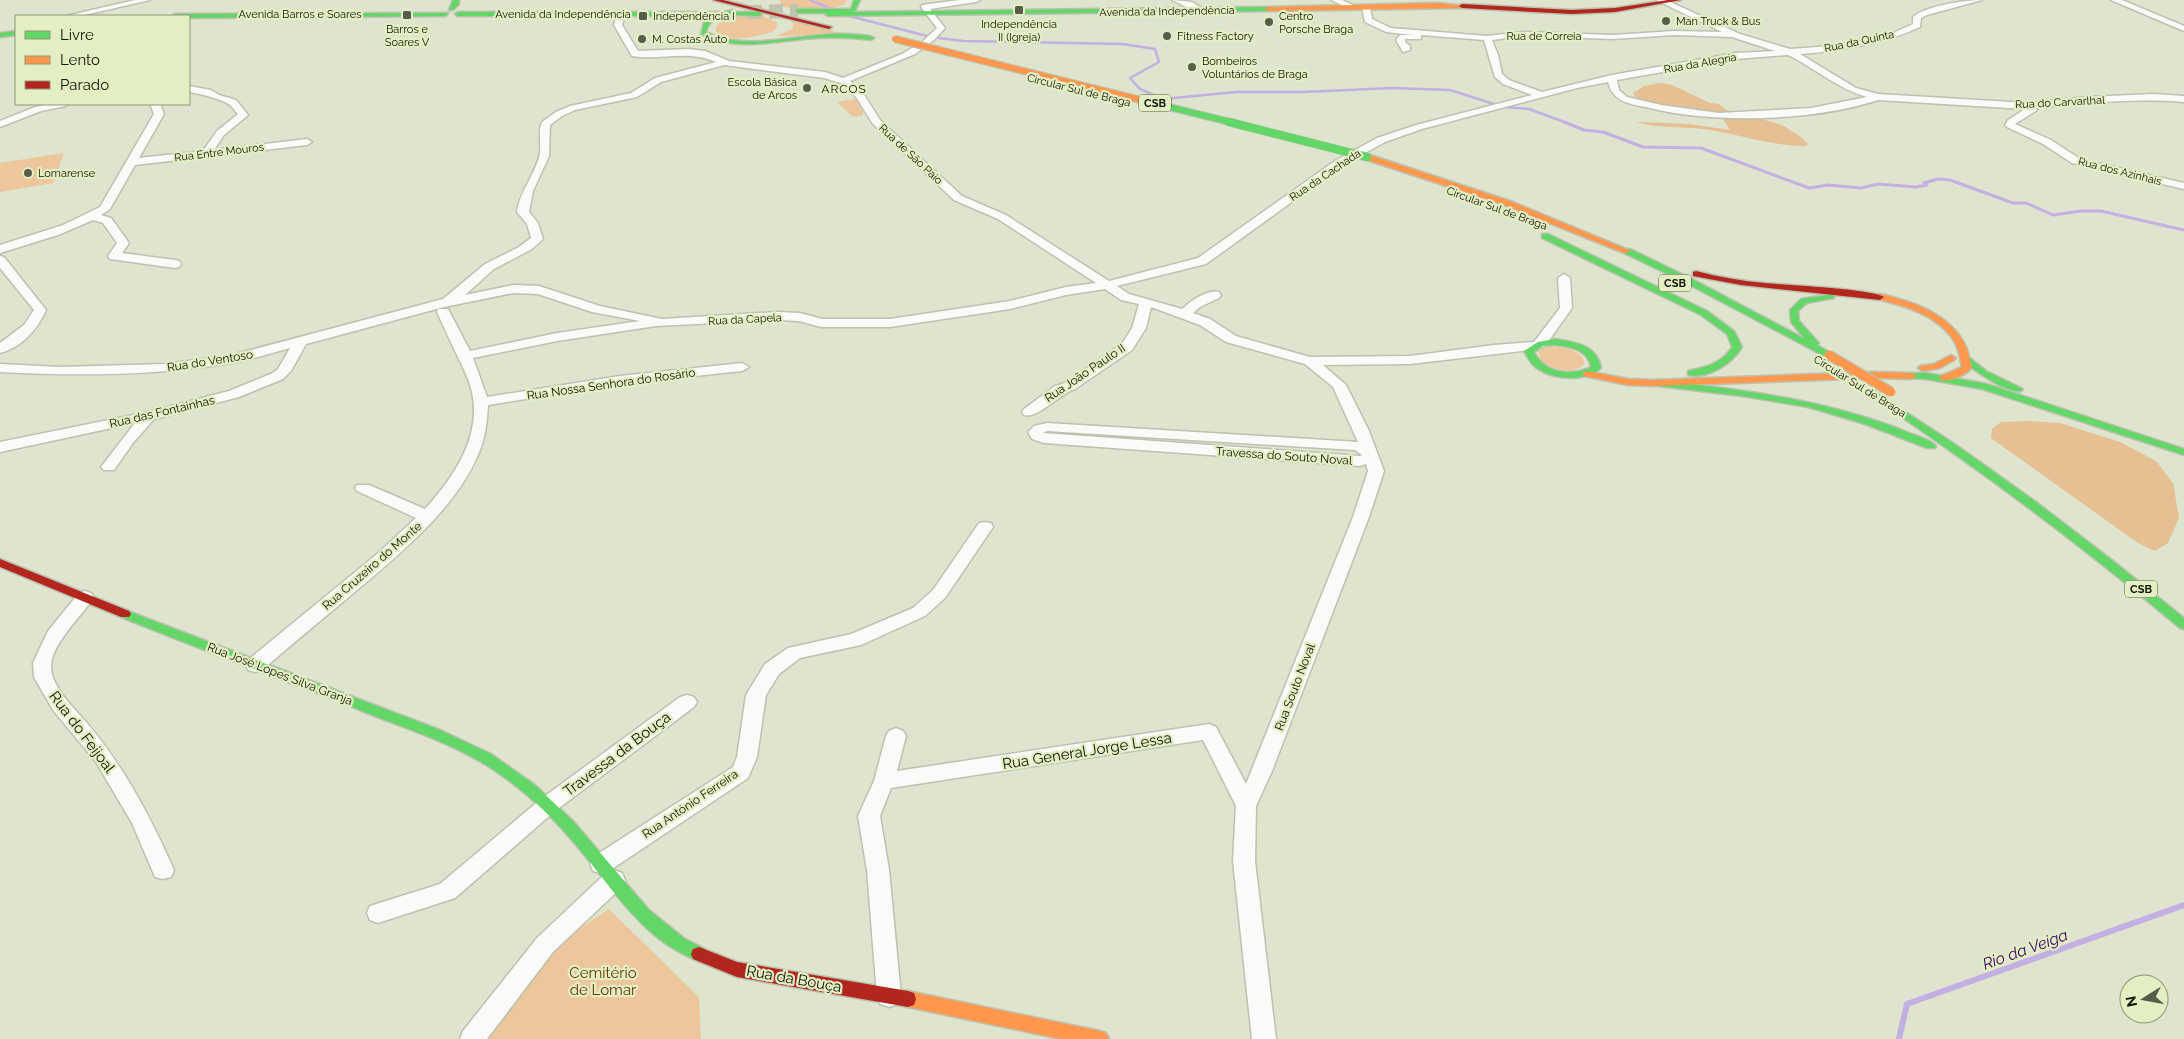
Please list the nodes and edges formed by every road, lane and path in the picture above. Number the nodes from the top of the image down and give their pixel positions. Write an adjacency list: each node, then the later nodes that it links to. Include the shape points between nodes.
1 (146, 0): 21 (street)
2 (716, 0): 14 (main road, Circular Sul de Braga / CSB)
3 (976, 0): 20 (street, via 929,5 925,7)
4 (1176, 0): 17 (street)
5 (1335, 0): 11 (street)
6 (1678, 0): 9 (main road, Avenida da Independência)
7 (1978, 0): 33 (street, Rua da Quinta, via 1924,13 1917,17 1917,25 1896,34 1830,49)
8 (2115, 0): 24 (street)
9 (1663, 1): 12 (main road, Avenida da Independência, via 1615,10 1572,12 1464,5); 28 (street)
10 (853, 6): 15 (main road, Avenida da Independência, via 828,13); 20 (main road, Avenida da Independência); 20 (main road, Avenida da Independência, via 868,11)
11 (1353, 7): 12 (main road, Avenida da Independência); 17 (main road, Avenida da Independência)
12 (1366, 7): 27 (street, Rua de Correia, via 1368,20 1389,30)
13 (455, 9): 18 (main road, Avenida da Independência, via 481,14); 22 (main road, Avenida Barros e Soares, via 425,14)
14 (751, 10): 16 (main road); 16 (main road, Circular Sul de Braga / CSB); 23 (main road, Avenida da Independência); 23 (main road, via 783,20 788,27 767,37 728,39 711,33); 29 (main road, Circular Sul de Braga / CSB)
15 (798, 11)
16 (786, 12): 31 (main road, Circular Sul de Braga / CSB)
17 (1202, 12): 20 (main road, Avenida da Independência)
18 (621, 13): 19 (main road, Avenida da Independência); 34 (street, Rua de São Paio, via 618,25 634,54 689,52)
19 (645, 13): 23 (main road, Avenida da Independência); 23 (main road, Avenida da Independência)
20 (929, 13): 35 (street, via 941,28 929,41 893,62)
21 (75, 15)
22 (190, 16)
23 (713, 16): 29 (main road, via 703,33 724,41 818,36)
24 (2184, 29)
25 (15, 33): 26 (main road)
26 (0, 35)
27 (1445, 35): 30 (street, Rua de Correia); 32 (street, via 1403,37 1400,40)
28 (1737, 36): 30 (street, Rua de Correia, via 1523,34); 33 (street)
29 (871, 38): 31 (main road, Circular Sul de Braga / CSB)
30 (1488, 38): 40 (street, via 1498,75 1506,82)
31 (890, 40): 49 (main road, Circular Sul de Braga / CSB, bridge)
32 (1406, 50)
33 (1789, 52): 37 (street, Rua da Alegría, via 1736,56); 41 (street, via 1853,90)
34 (725, 62): 36 (street, Rua de São Paio); 63 (street, via 658,80 634,95 572,108 545,124 543,160 523,197 523,212 532,223 537,239 532,246 496,262 477,275)
35 (857, 74): 36 (street); 38 (street)
36 (825, 75): 38 (street, Rua de São Paio)
37 (1612, 78): 40 (street, Rua da Cachada); 41 (street, via 1615,91 1624,99 1719,116 1811,111)
38 (844, 81): 60 (street, Rua de São Paio, via 860,94 876,122 958,198 1002,217)
39 (190, 89): 48 (street, via 233,102 242,115 220,133)
40 (1542, 94): 60 (street, Rua da Cachada, via 1381,140 1339,163 1202,261)
41 (1877, 97): 45 (street, Rua do Carvarlhal)
42 (2184, 100): 45 (street, Rua do Carvarlhal, via 2154,97)
43 (57, 105): 46 (street)
44 (155, 105): 50 (street, via 159,114)
45 (2028, 106): 51 (street, Rua dos Azinhais, via 2032,110 2010,125 2047,142 2070,158)
46 (0, 124)
47 (307, 142): 48 (street, Rua Entre Mouros)
48 (207, 153): 50 (street, Rua Entre Mouros)
49 (1364, 160): 52 (main road, via 1368,167); 57 (main road, Circular Sul de Braga / CSB, via 1430,176 1520,208); 98 (main road, Circular Sul de Braga / CSB, via 1589,243 1701,296 1872,393)
50 (132, 162): 53 (street, via 104,209)
51 (2183, 186)
52 (1480, 206)
53 (92, 217): 55 (street); 58 (street, via 107,220 123,243 114,256)
54 (1538, 232): 82 (main road, via 1704,313 1731,333 1737,347 1730,359)
55 (0, 249)
56 (0, 260): 70 (street, via 40,310 36,321 20,338)
57 (1646, 260): 72 (main road, Circular Sul de Braga / CSB); 75 (main road, via 1742,284 1850,291 1892,300 1940,322 1957,338)
58 (174, 264)
59 (1564, 278): 66 (street, via 1566,308)
60 (1108, 285): 62 (street, Rua de São Paio, via 1125,297); 65 (street, Rua da Capela, via 1066,291 1010,305 890,323 821,323 778,316)
61 (1215, 294): 64 (street)
62 (1146, 302): 64 (street, Rua de São Paio); 91 (street, Rua João Paulo II, via 1139,328 1127,347)
63 (443, 307): 65 (street, Rua da Capela, via 513,289 539,290 597,309); 67 (street, Rua do Ventoso); 73 (street, Rua Cruzeiro do Monte)
64 (1184, 314): 77 (street, Rua de São Paio, via 1205,322 1231,339)
65 (662, 323): 73 (street, via 543,339)
66 (1550, 326): 68 (street); 69 (street)
67 (302, 340): 80 (street, Rua do Ventoso, via 233,359 165,368 61,371); 92 (street, Rua das Fontainhas, via 278,376 234,394)
68 (1571, 344): 69 (main road); 76 (main road)
69 (1536, 345): 71 (street); 78 (main road, via 1529,351)
70 (0, 349)
71 (1476, 352): 77 (street, via 1410,360); 78 (street, via 1510,355)
72 (1829, 355): 74 (main road, via 1799,329 1794,310 1813,298 1840,296 1875,300 1918,316 1940,331 1950,347); 90 (main road, Circular Sul de Braga / CSB, bridge)
73 (464, 356): 89 (street, Rua Cruzeiro do Monte)
74 (1951, 358): 81 (main road, via 1937,366); 83 (main road)
75 (1966, 358): 83 (main road, via 1967,367); 88 (main road, via 1985,376)
76 (1595, 359): 82 (main road, via 1629,372); 84 (main road, via 1596,368)
77 (1310, 360): 96 (street, Rua Souto Noval, via 1339,385)
78 (1533, 363): 84 (main road, via 1558,374)
79 (742, 367): 89 (street, Rua Nossa Senhora do Rosário, via 620,380)
80 (0, 368)
81 (1924, 368): 82 (main road); 83 (main road)
82 (1691, 373)
83 (1958, 373): 85 (main road); 86 (main road); 88 (main road)
84 (1586, 374): 87 (main road)
85 (1944, 378): 86 (main road); 87 (main road, via 1875,374)
86 (1973, 383): 95 (main road)
87 (1653, 384): 98 (main road, via 1750,393 1836,410 1913,438)
88 (2018, 389): 95 (main road)
89 (481, 402): 100 (street, Rua Cruzeiro do Monte, via 481,421 474,450)
90 (1917, 408)
91 (1029, 412)
92 (149, 416): 94 (street, Rua das Fontainhas); 97 (street)
93 (1156, 440): 93 (street, Travessa do Souto Noval, via 1047,427 1035,432 1044,439); 96 (street, Travessa do Souto Noval, via 1261,447 1360,461)
94 (0, 446)
95 (2184, 451)
96 (1370, 455): 110 (street, Rua Souto Noval, via 1376,471 1361,517)
97 (110, 466)
98 (2007, 486): 104 (main road, Circular Sul de Braga / CSB)
99 (363, 488): 100 (street)
100 (428, 517): 105 (street, Rua Cruzeiro do Monte, via 381,561)
101 (985, 527): 112 (street, Rua António Ferreira, via 938,594 919,612 854,640 795,653 772,669 756,694 747,757 741,772)
102 (0, 563): 103 (main road, Rua José Lopes Silva Granja)
103 (84, 597): 105 (main road, Rua José Lopes Silva Granja); 111 (street, Rua do Feijoal, via 57,631 42,663 42,677 60,706 103,756 142,820)
104 (2184, 625)
105 (255, 665): 109 (main road, Rua José Lopes Silva Granja, via 478,754)
106 (686, 702): 109 (street, Travessa da Bouça)
107 (896, 736): 108 (street)
108 (884, 781): 110 (street, Rua General Jorge Lessa, via 1209,732); 114 (street, via 869,816 878,870)
109 (548, 805): 112 (main road, Rua da Bouça); 113 (street, via 447,891)
110 (1246, 806): 117 (street, Rua Souto Noval, via 1244,861)
111 (163, 870)
112 (607, 872): 114 (main road, Rua da Bouça, via 649,920 682,947 736,968); 115 (street, Rua António Ferreira)
113 (378, 913)
114 (890, 996): 116 (main road, Rua da Bouça)
115 (472, 1039)
116 (1100, 1039)
117 (1264, 1039)

